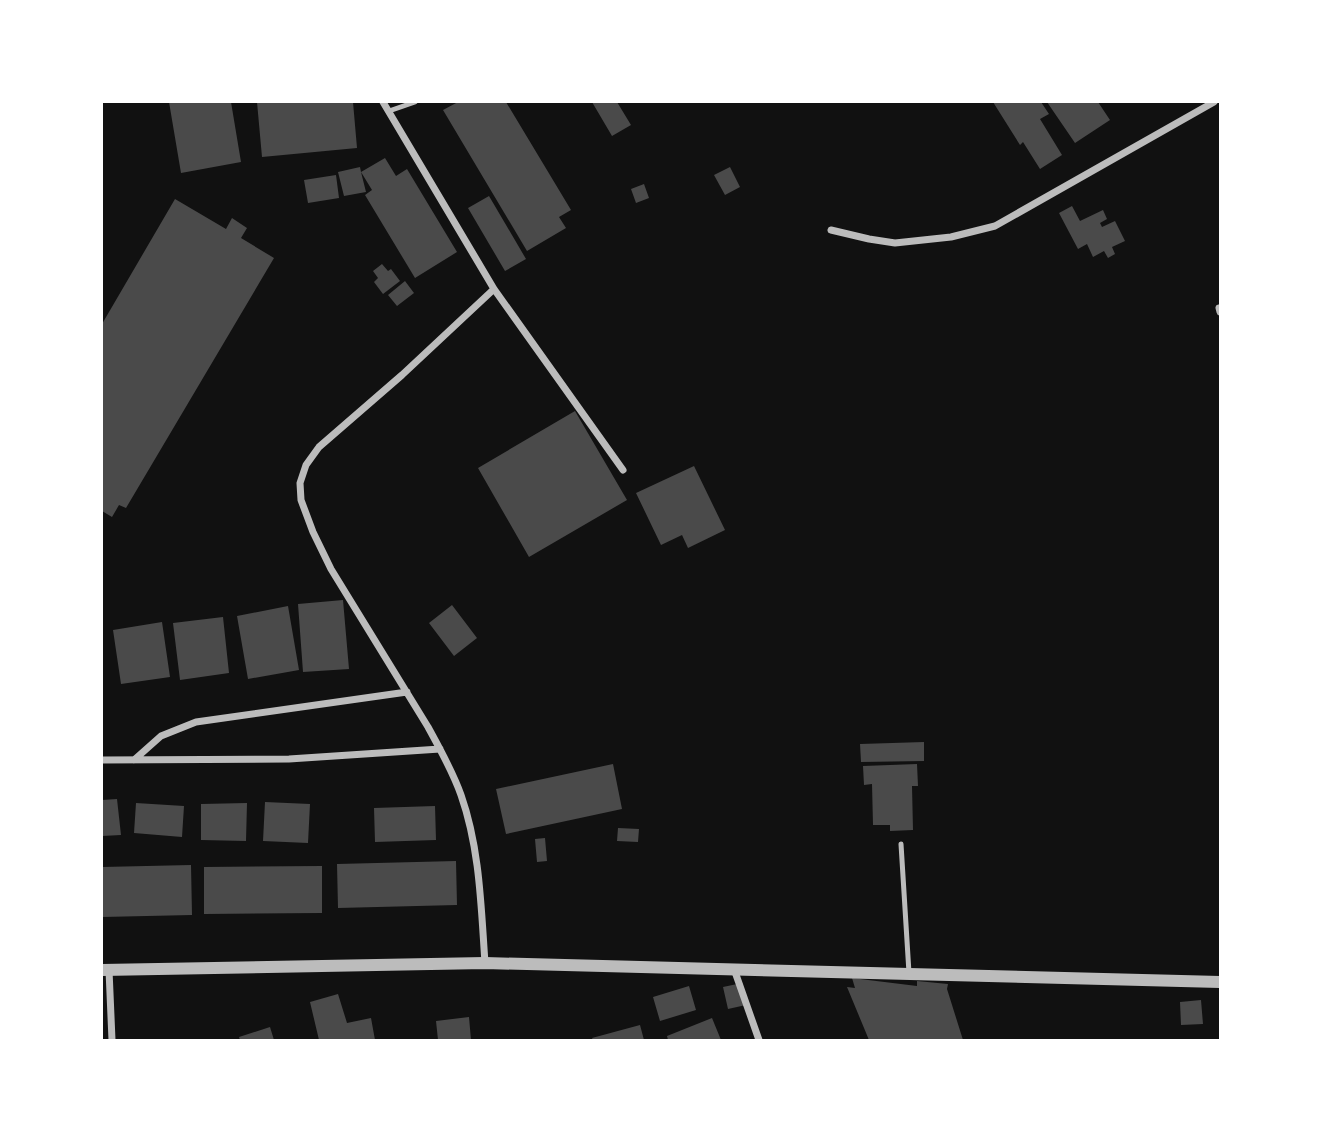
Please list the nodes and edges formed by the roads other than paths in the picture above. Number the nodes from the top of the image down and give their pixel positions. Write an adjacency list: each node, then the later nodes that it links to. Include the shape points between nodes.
1 (383, 102): 4 (street)
2 (415, 102): 4 (lane)
3 (1214, 102): 5 (street, via 995,226 895,243)
4 (389, 111): 6 (street)
5 (831, 230)
6 (494, 289): 7 (street); 8 (street, via 319,447 300,483 301,500 331,569)
7 (623, 470)
8 (407, 691): 9 (street); 11 (street, via 196,722 161,736)
9 (440, 750): 11 (street, via 289,759); 13 (street, via 461,795 476,851)
10 (102, 760): 11 (street)
11 (134, 760)
12 (901, 844): 16 (lane)
13 (485, 963): 14 (street); 15 (street)
14 (734, 969): 16 (street); 19 (street)
15 (106, 970): 18 (street)
16 (909, 974): 17 (street)
17 (1220, 982)
18 (112, 1041)
19 (760, 1041)

